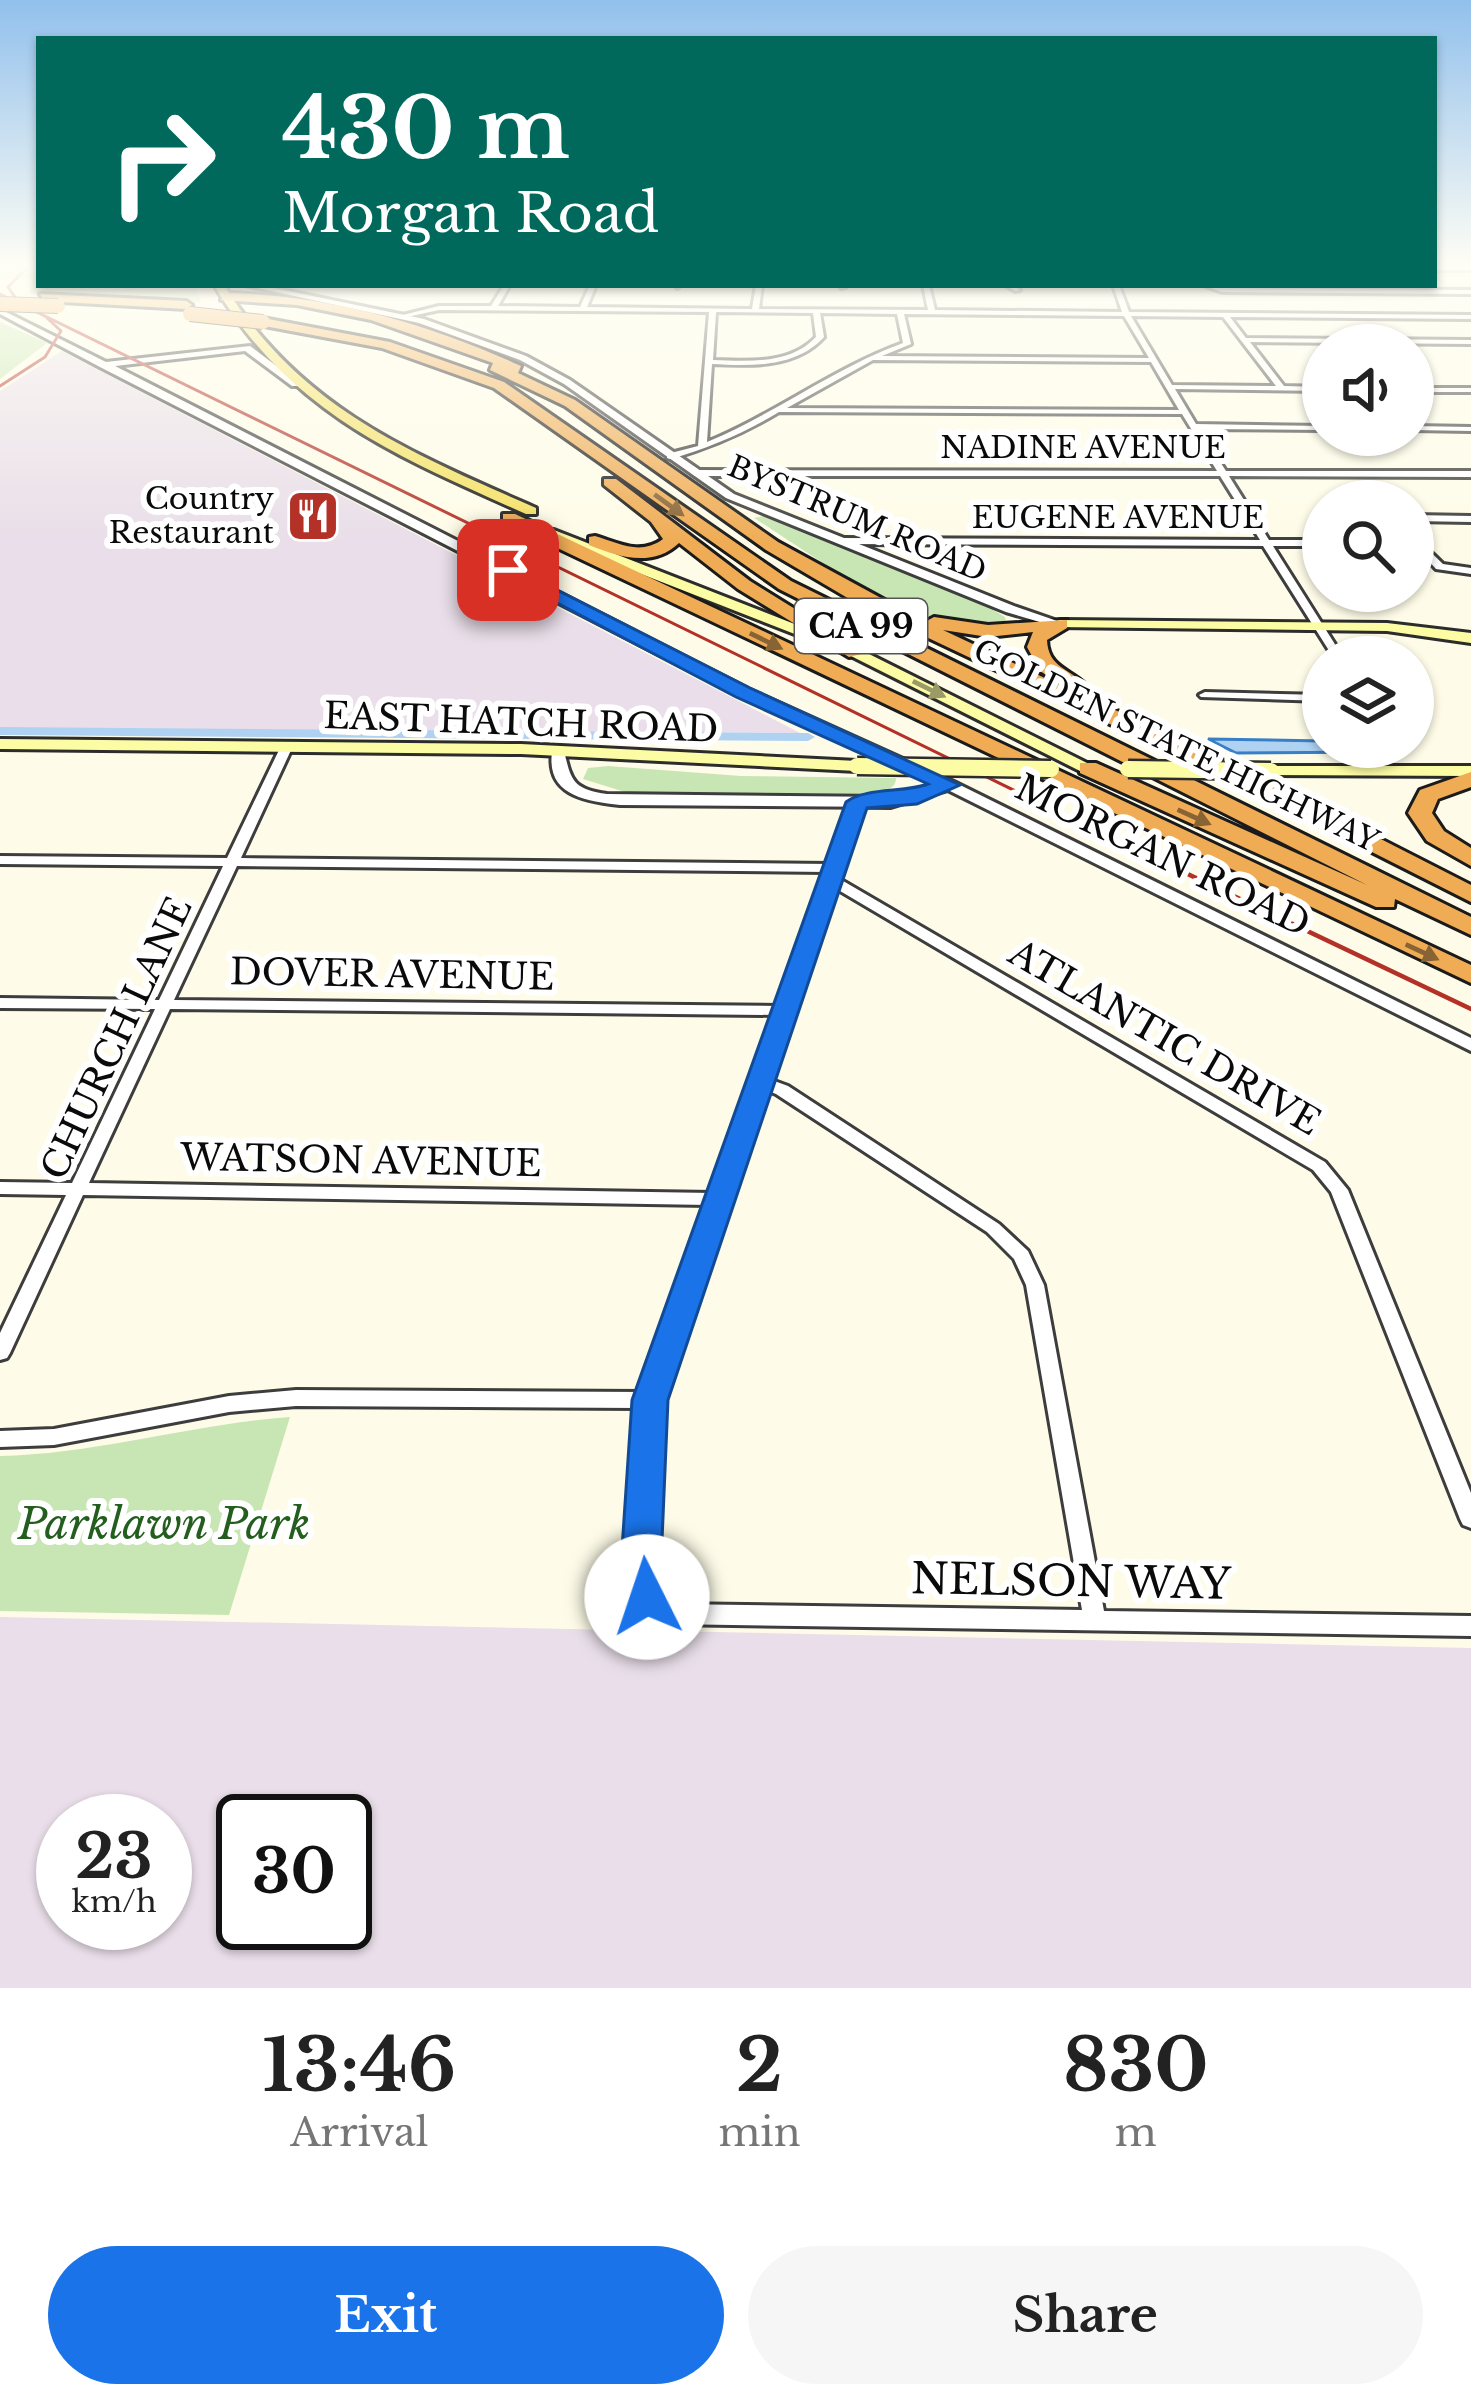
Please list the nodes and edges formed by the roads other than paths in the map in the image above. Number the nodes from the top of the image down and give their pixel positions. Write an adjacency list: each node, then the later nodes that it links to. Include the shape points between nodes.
1 (90, 357): 16 (street, MORGAN ROAD)
2 (130, 357): 16 (street)
3 (269, 357): 25 (main road, via 282,388)
4 (278, 357): 25 (main road)
5 (424, 357): 22 (highway, GOLDEN STATE HIGHWAY / CA 99)
6 (467, 357): 43 (highway, GOLDEN STATE HIGHWAY / CA 99, via 570,403)
7 (519, 357): 31 (street, BYSTRUM ROAD)
8 (710, 357): 15 (street)
9 (778, 357): 15 (street)
10 (871, 357): 13 (street)
11 (1153, 357): 14 (street)
12 (1257, 357): 18 (street)
13 (867, 358): 14 (street); 23 (street)
14 (1155, 360): 17 (street)
15 (710, 362): 30 (street)
16 (103, 364): 61 (street, MORGAN ROAD, via 743,692)
17 (1170, 387): 18 (street); 24 (street)
18 (1281, 388): 19 (street)
19 (1302, 388)
20 (1434, 390): 21 (street)
21 (1471, 390)
22 (524, 401): 38 (highway); 68 (highway, GOLDEN STATE HIGHWAY / CA 99, one-way to 68, via 785,586)
23 (780, 410): 24 (street); 30 (street)
24 (1186, 412): 26 (street)
25 (335, 419): 35 (main road)
26 (1193, 426): 27 (street); 32 (street)
27 (1302, 428)
28 (1434, 428): 29 (street)
29 (1471, 429)
30 (702, 446): 31 (street)
31 (670, 456): 33 (street, BYSTRUM ROAD)
32 (1223, 472): 33 (street, NADINE AVENUE); 34 (street, NADINE AVENUE); 40 (street)
33 (695, 473): 39 (street, BYSTRUM ROAD, via 742,502)
34 (1471, 474)
35 (520, 514): 38 (highway, via 644,554 670,545); 50 (main road); 70 (highway, one-way to 70)
36 (1434, 518): 37 (street)
37 (1471, 519)
38 (656, 520): 50 (highway)
39 (840, 541): 40 (street, EUGENE AVENUE); 45 (street, BYSTRUM ROAD)
40 (1267, 542): 41 (street, EUGENE AVENUE); 47 (street)
41 (1302, 543)
42 (1434, 560): 44 (street)
43 (807, 568): 45 (highway, via 938,624 976,631); 60 (highway, GOLDEN STATE HIGHWAY / CA 99, via 918,627)
44 (1471, 571)
45 (1012, 619): 46 (highway)
46 (1060, 624): 47 (main road); 60 (highway, via 1036,638 1044,664)
47 (1320, 626): 48 (street); 49 (main road)
48 (1326, 636)
49 (1471, 638)
50 (856, 653): 53 (main road, one-way to 53)
51 (1205, 695): 52 (street)
52 (1302, 697)
53 (1007, 728): 57 (main road, bridge, via 1022,749); 58 (main road)
54 (0, 744): 55 (main road, EAST HATCH ROAD)
55 (286, 748): 56 (main road, EAST HATCH ROAD); 65 (street, CHURCH LANE)
56 (558, 751): 57 (main road, EAST HATCH ROAD, bridge); 62 (street, via 566,784 602,798)
57 (988, 768): 58 (main road, EAST HATCH ROAD, bridge)
58 (1088, 769): 60 (main road, EAST HATCH ROAD, bridge); 69 (highway, one-way to 69)
59 (1471, 775): 60 (main road, EAST HATCH ROAD); 63 (highway, via 1428,795 1420,813 1435,836)
60 (1264, 778): 67 (highway, GOLDEN STATE HIGHWAY / CA 99)
61 (949, 785): 62 (street, via 909,799); 74 (street, MORGAN ROAD)
62 (858, 802): 66 (street)
63 (1471, 859)
64 (0, 860): 65 (street, ATLANTIC DRIVE)
65 (232, 862): 66 (street, ATLANTIC DRIVE); 72 (street, CHURCH LANE)
66 (833, 874): 73 (street); 82 (street, ATLANTIC DRIVE, via 1330,1177)
67 (1471, 895)
68 (1471, 927)
69 (1471, 941)
70 (1471, 975)
71 (0, 1003): 72 (street, DOVER AVENUE)
72 (164, 1004): 73 (street, DOVER AVENUE); 77 (street, CHURCH LANE)
73 (784, 1011): 75 (street)
74 (1471, 1045)
75 (761, 1082): 78 (street); 83 (street, via 994,1228 1022,1256 1035,1285)
76 (0, 1188): 77 (street, WATSON AVENUE)
77 (78, 1189): 78 (street, WATSON AVENUE); 79 (street, CHURCH LANE)
78 (720, 1198): 80 (street)
79 (0, 1354)
80 (650, 1400): 81 (street, via 296,1398); 83 (street, NELSON WAY, via 641,1564 647,1597 669,1614)
81 (0, 1439)
82 (1471, 1520)
83 (1095, 1621): 84 (street, NELSON WAY)
84 (1471, 1626)

